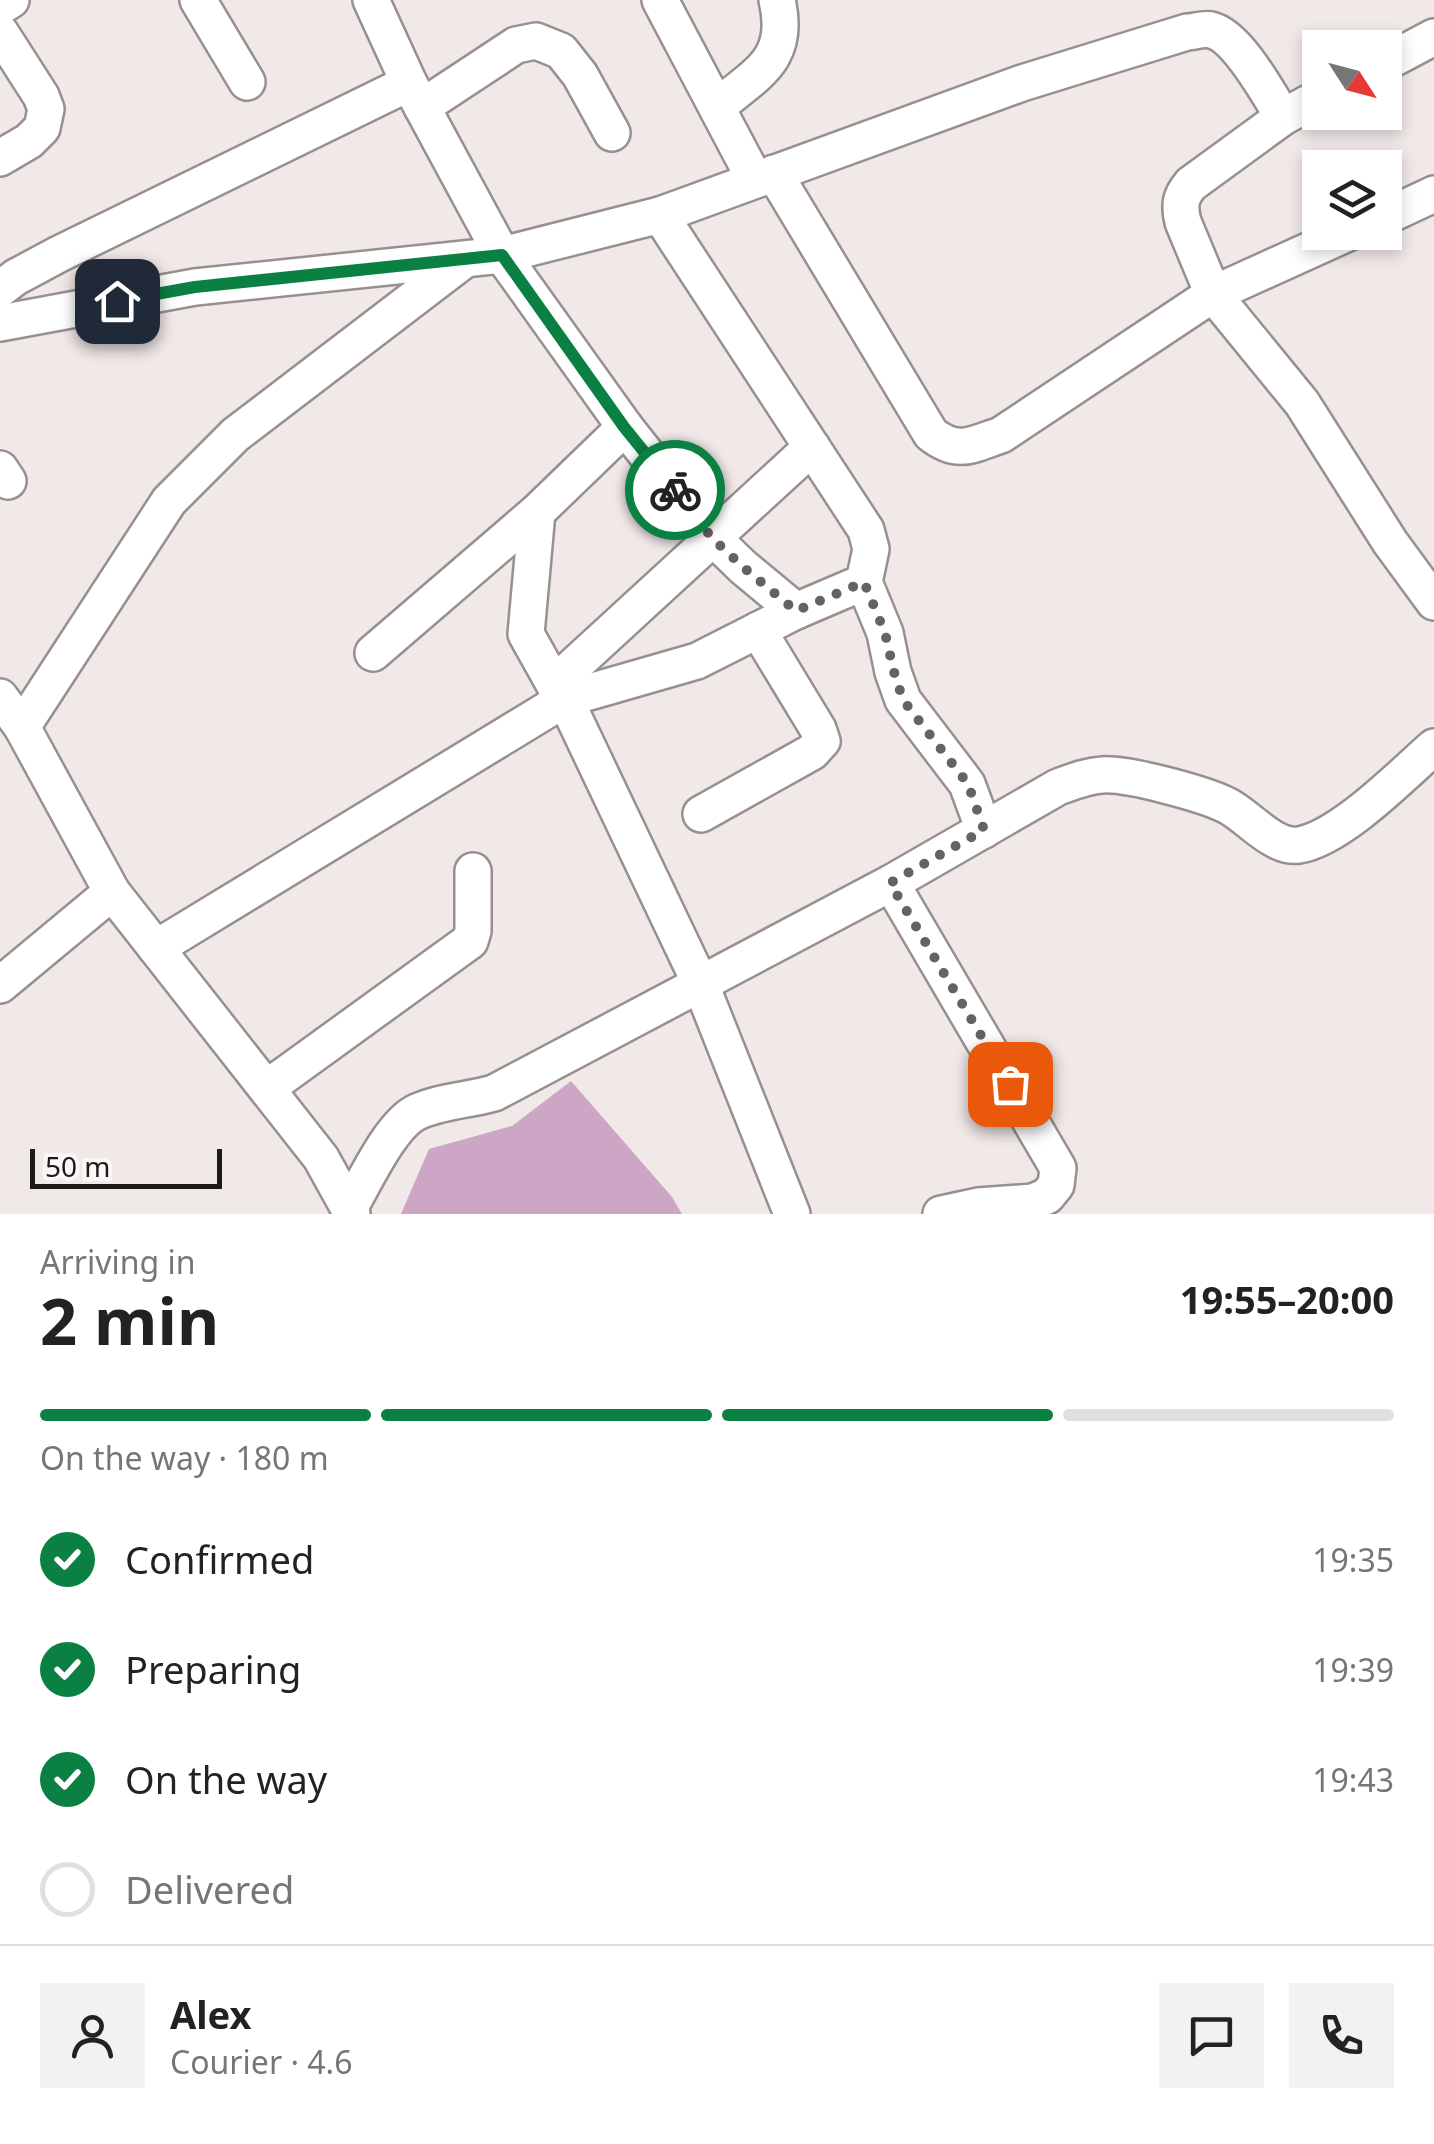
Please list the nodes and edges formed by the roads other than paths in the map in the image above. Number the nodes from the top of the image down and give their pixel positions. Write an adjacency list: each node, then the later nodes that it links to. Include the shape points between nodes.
1 (11, 0): 6 (street)
2 (198, 0): 10 (street)
3 (371, 0): 11 (street)
4 (660, 0): 13 (street)
5 (777, 0): 13 (street, via 781,30 773,59)
6 (0, 7)
7 (0, 32): 16 (street, via 46,109 30,141)
8 (1434, 37): 9 (street)
9 (1402, 54)
10 (247, 82)
11 (416, 95): 15 (street, via 536,41 560,50); 22 (street); 24 (street, via 60,254)
12 (1302, 107): 14 (street)
13 (717, 108): 17 (street)
14 (1283, 117): 17 (street, via 1227,40 1211,30 1186,32); 25 (street, via 1180,196 1182,222)
15 (612, 133)
16 (0, 158)
17 (764, 176): 20 (street); 25 (street, via 930,434 946,445 966,447 1001,435)
18 (1434, 194): 19 (street)
19 (1402, 208)
20 (660, 215): 22 (street); 28 (street)
21 (1311, 250): 25 (street)
22 (502, 255): 23 (street); 27 (street)
23 (465, 259): 26 (street, via 195,287); 38 (street, via 235,435 169,501)
24 (0, 289)
25 (1214, 294): 32 (street, via 1302,402)
26 (0, 322)
27 (624, 427): 29 (street); 30 (street)
28 (812, 447): 30 (street); 31 (street, via 866,530 871,549)
29 (538, 512): 35 (street); 36 (street, via 526,634)
30 (712, 538): 33 (street); 36 (street)
31 (864, 582): 33 (street); 41 (street, via 903,700 968,784)
32 (1434, 602)
33 (796, 611): 34 (street)
34 (758, 630): 36 (street, via 697,661); 40 (street, via 822,741)
35 (373, 654)
36 (560, 692): 45 (street); 47 (street)
37 (0, 697): 38 (street)
38 (22, 728): 44 (street)
39 (1434, 746): 41 (street, via 1340,826 1305,844 1276,840 1208,796 1104,774 1058,787)
40 (701, 814)
41 (984, 830): 43 (street)
42 (473, 871): 48 (street, via 470,941)
43 (890, 883): 47 (street); 51 (street, via 1058,1168 1056,1184 1033,1202)
44 (112, 892): 45 (street); 46 (street)
45 (156, 948): 48 (street)
46 (0, 984)
47 (700, 985): 49 (street, via 494,1093 414,1113 399,1124); 50 (street)
48 (267, 1088): 49 (street, via 321,1158)
49 (351, 1211)
50 (792, 1214)
51 (941, 1214)

